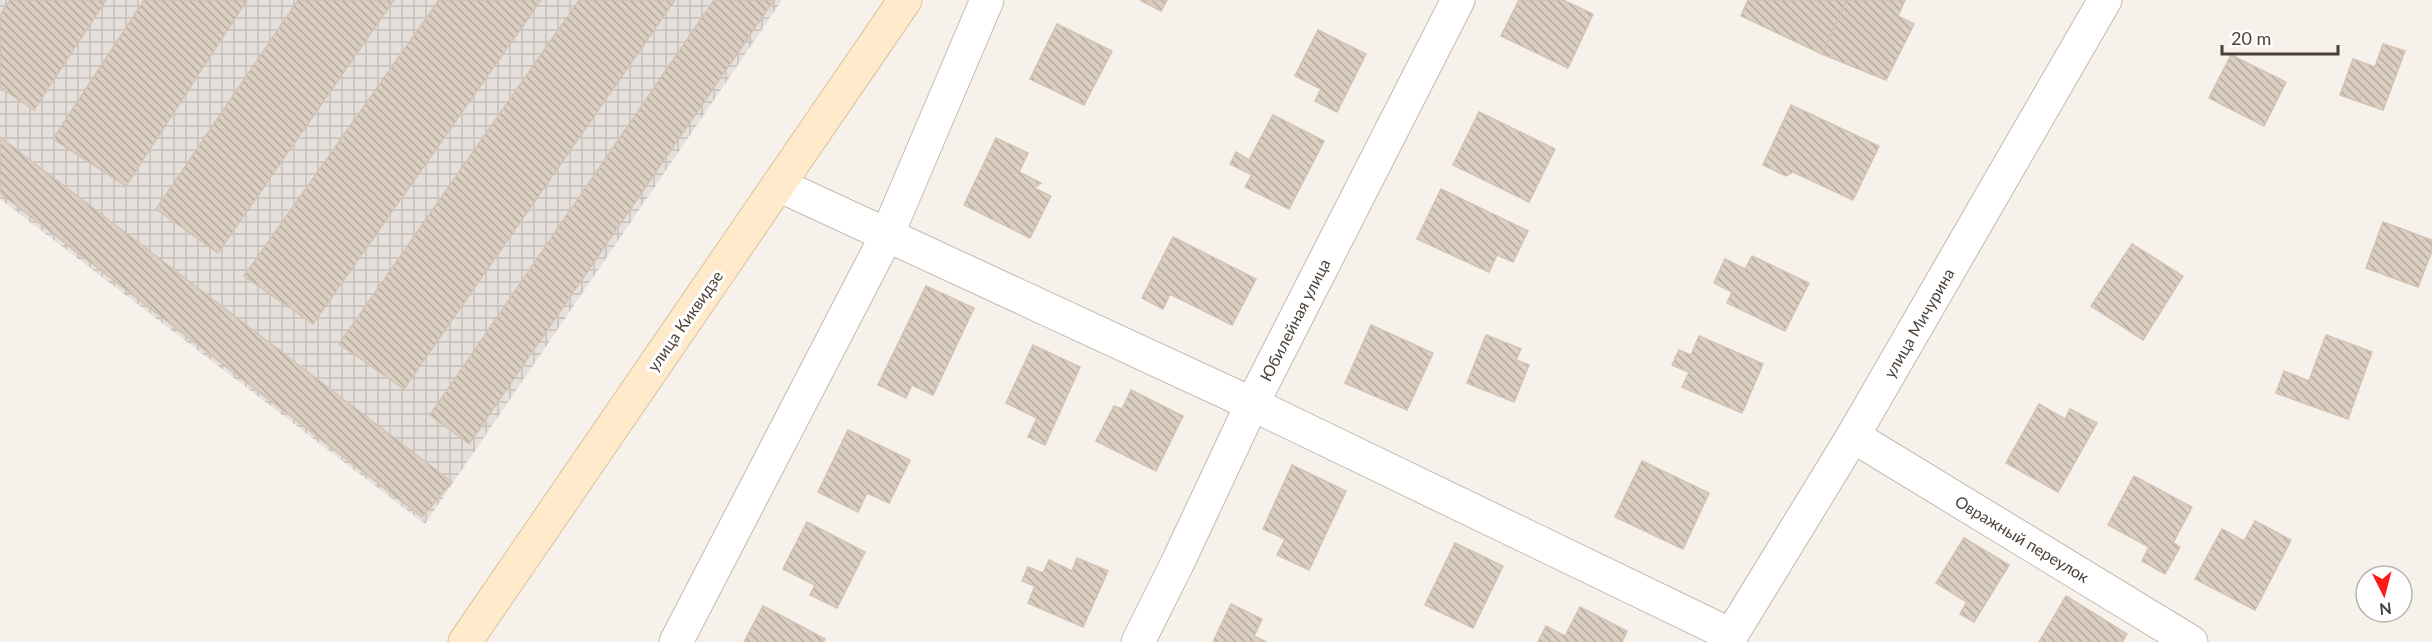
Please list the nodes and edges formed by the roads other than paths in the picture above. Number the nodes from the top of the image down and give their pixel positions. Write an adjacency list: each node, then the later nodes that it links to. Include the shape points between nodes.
1 (906, 0): 5 (street, улица Киквидзе)
2 (987, 0): 6 (street)
3 (1458, 0): 7 (street, Юбилейная улица)
4 (2105, 0): 8 (street, улица Мичурина)
5 (779, 185): 6 (street); 10 (street, улица Киквидзе)
6 (887, 235): 7 (street); 11 (street)
7 (1252, 404): 9 (street); 12 (street, Юбилейная улица)
8 (1853, 436): 9 (street, улица Мичурина); 13 (street, Овражный переулок)
9 (1729, 638)
10 (465, 642)
11 (676, 642)
12 (1138, 642)
13 (2192, 642)

